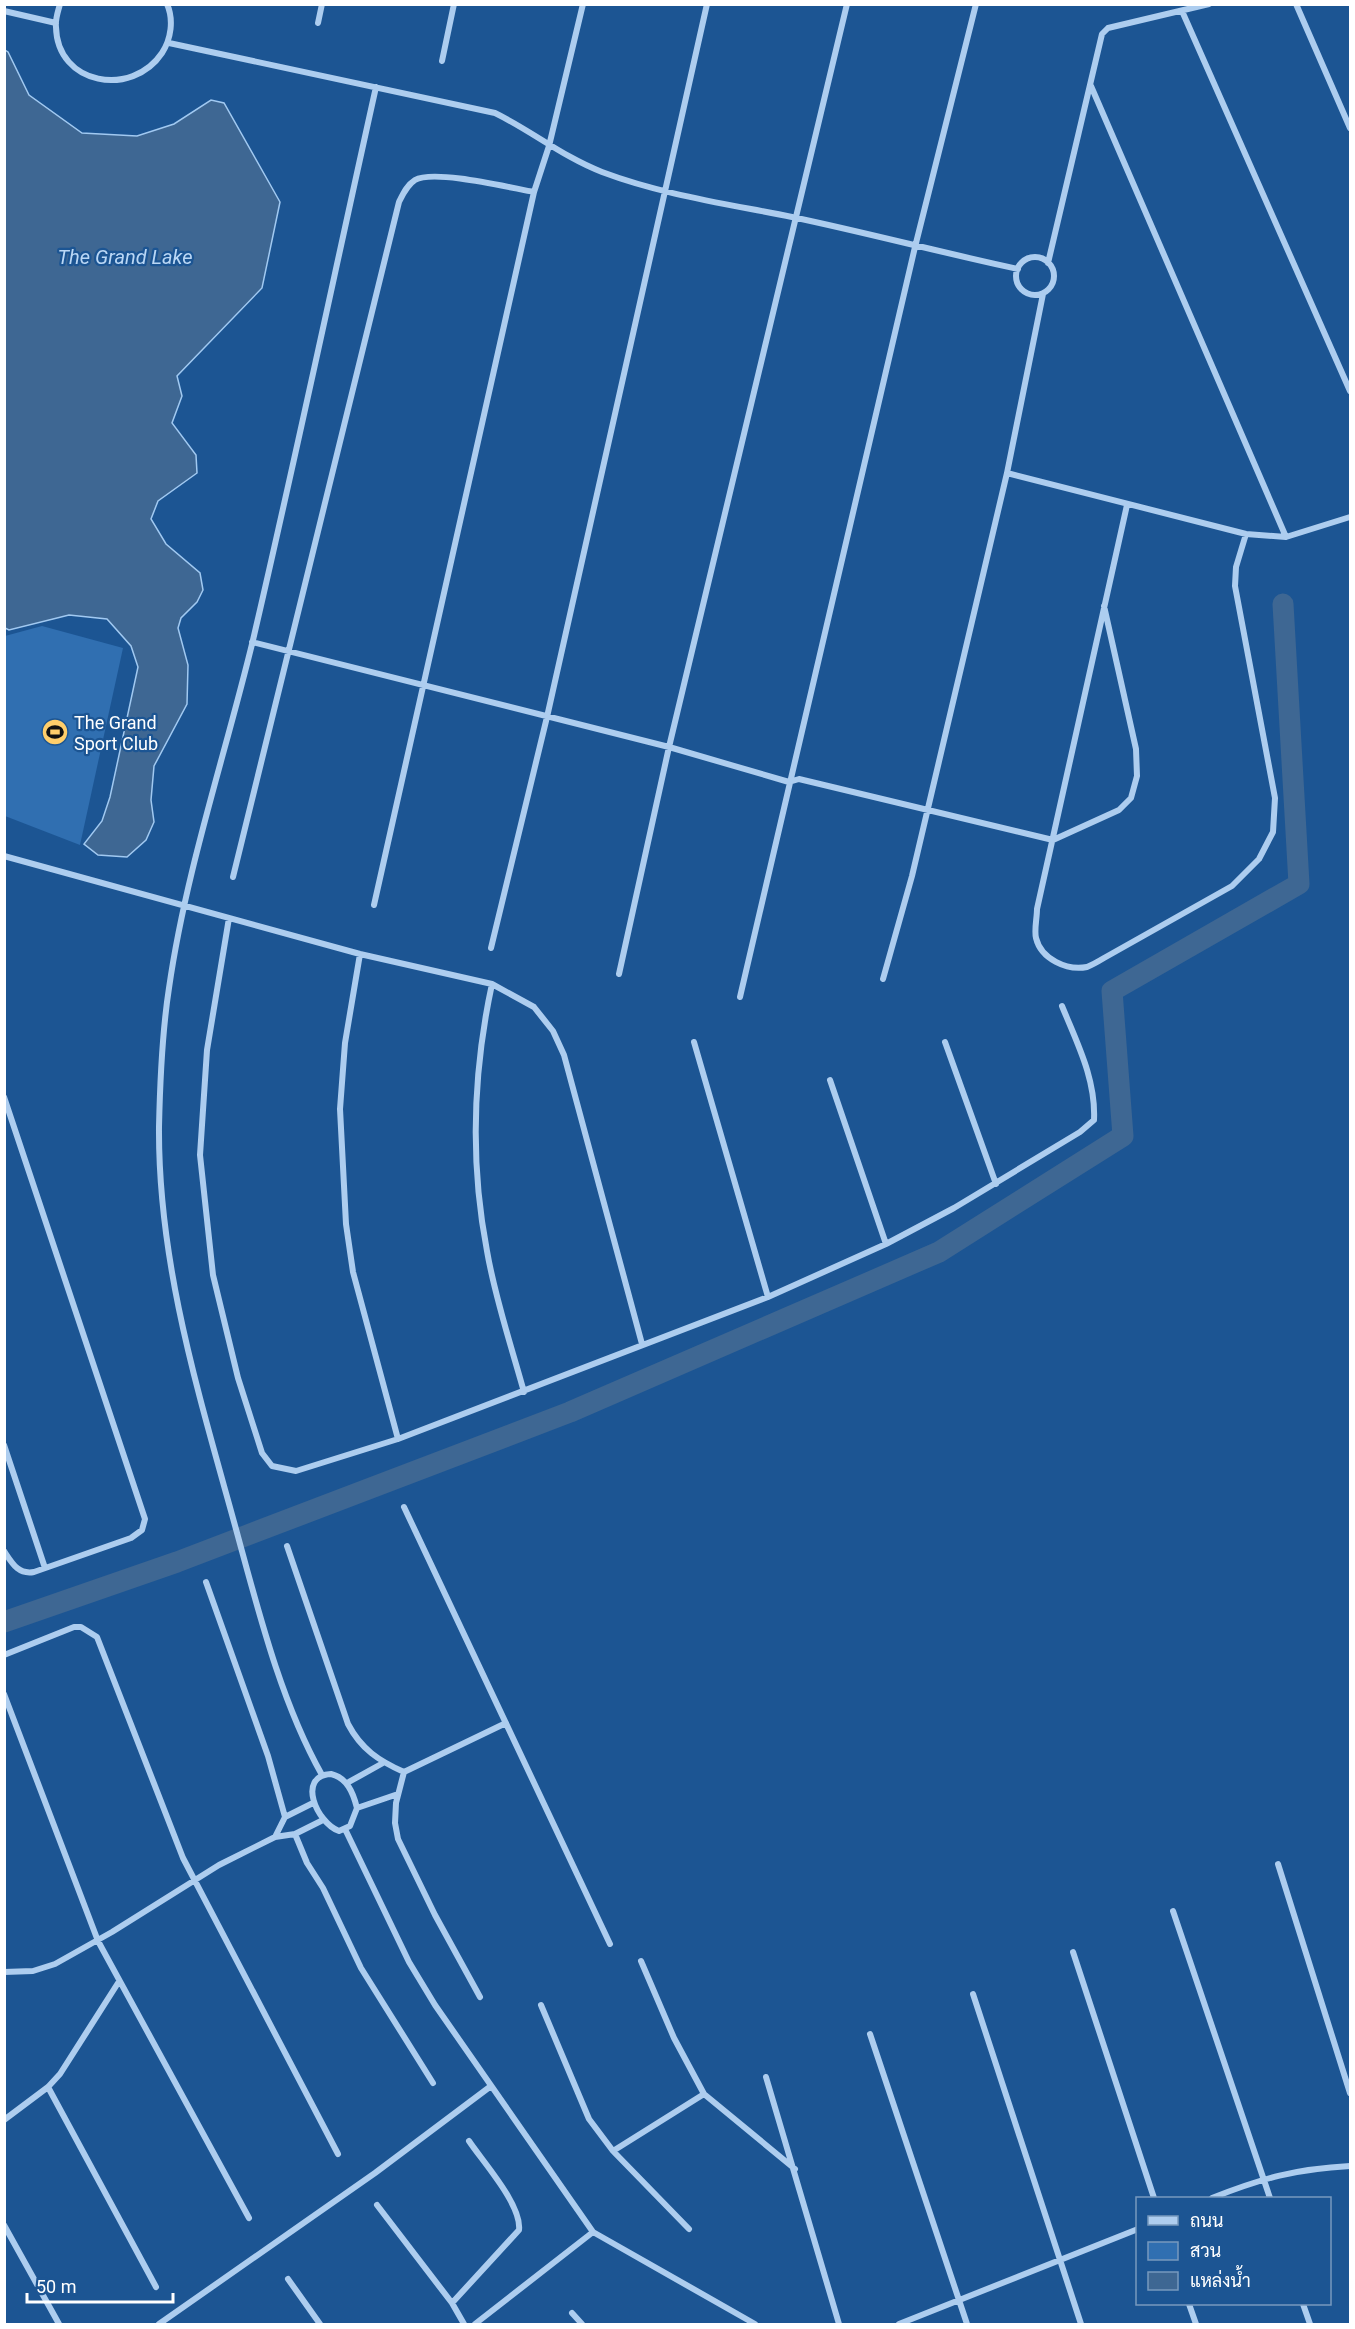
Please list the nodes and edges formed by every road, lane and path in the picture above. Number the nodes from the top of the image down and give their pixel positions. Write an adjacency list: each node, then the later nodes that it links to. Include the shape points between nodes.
1 (60, 4): 13 (street)
2 (167, 4): 15 (street)
3 (322, 4): 14 (street)
4 (454, 4): 16 (street)
5 (583, 4): 20 (street)
6 (707, 4): 22 (street)
7 (847, 4): 23 (street)
8 (976, 4): 24 (street)
9 (1209, 4): 11 (street)
10 (1296, 4): 19 (street)
11 (1182, 10): 17 (street, via 1108,28 1102,34); 28 (street)
12 (4, 11): 13 (street)
13 (56, 23): 15 (street, via 61,48 72,64 104,81 123,81 141,75 156,63)
14 (318, 23)
15 (169, 43): 18 (street)
16 (442, 61)
17 (1091, 86): 25 (street); 33 (street)
18 (376, 87): 20 (street, via 495,113); 35 (street)
19 (1350, 129)
20 (549, 146): 21 (street); 22 (street, via 601,172)
21 (534, 192): 36 (street, via 449,177 416,179 406,188 399,202); 37 (street)
22 (664, 192): 23 (street); 38 (street)
23 (794, 218): 24 (street); 39 (street)
24 (915, 247): 26 (street); 40 (street)
25 (1048, 263): 26 (street, via 1031,258); 27 (street, via 1054,279)
26 (1018, 269): 27 (street, via 1019,287 1035,296)
27 (1043, 294): 29 (street)
28 (1350, 391)
29 (1007, 473): 30 (street); 41 (street)
30 (1127, 505): 32 (street); 34 (street)
31 (1350, 517): 33 (street)
32 (1246, 534): 33 (street); 42 (street, via 1235,586 1275,798 1273,832 1259,859 1232,886 1203,903 1086,967 1067,967 1050,958 1036,937 1037,909)
33 (1286, 537)
34 (1104, 606): 42 (street); 42 (street, via 1136,749 1137,776 1131,798 1119,810)
35 (252, 642): 36 (street); 45 (street)
36 (290, 652): 37 (street); 44 (street)
37 (425, 685): 38 (street); 46 (street)
38 (547, 717): 39 (street); 48 (street)
39 (669, 747): 40 (street); 50 (street)
40 (789, 782): 41 (street, via 799,779); 53 (street)
41 (927, 809): 42 (street); 51 (street)
42 (1053, 840)
43 (4, 856): 45 (street)
44 (233, 877)
45 (185, 905): 47 (street); 76 (street, via 169,986 163,1044 159,1130 168,1252 190,1366 262,1625)
46 (374, 905)
47 (229, 918): 49 (street); 64 (street, via 207,1050 200,1155 213,1275 258,1442 272,1466 296,1472)
48 (491, 948)
49 (360, 954): 52 (street); 64 (street, via 345,1042 340,1109 346,1224 353,1272)
50 (619, 974)
51 (883, 979)
52 (492, 984): 62 (street, via 534,1007 553,1031 564,1055); 63 (street, via 476,1086 480,1200 487,1252)
53 (740, 997)
54 (1062, 1006): 59 (street, via 1089,1074 1095,1099 1094,1120)
55 (693, 1042): 61 (street)
56 (945, 1042): 59 (street)
57 (830, 1080): 60 (street)
58 (4, 1097): 69 (street, via 145,1519 142,1530 131,1538)
59 (996, 1184): 60 (street)
60 (886, 1244): 61 (street)
61 (768, 1297): 62 (street)
62 (642, 1344): 63 (street)
63 (524, 1392): 64 (street)
64 (398, 1439)
65 (4, 1445): 69 (street)
66 (405, 1506): 73 (street)
67 (287, 1546): 74 (street, via 348,1724 356,1740)
68 (4, 1551): 69 (street, via 21,1571)
69 (45, 1568)
70 (206, 1582): 81 (street, via 268,1756)
71 (4, 1655): 87 (street, via 74,1627 97,1637 183,1858)
72 (4, 1694): 89 (street)
73 (506, 1723): 75 (street); 90 (street)
74 (383, 1763): 75 (street); 77 (street)
75 (404, 1772): 78 (street)
76 (322, 1775): 77 (street, via 339,1776); 79 (street, via 312,1790)
77 (346, 1783): 80 (street)
78 (398, 1794): 80 (street); 96 (street, via 398,1839)
79 (313, 1803): 81 (street); 82 (street)
80 (357, 1808): 83 (street)
81 (285, 1816): 85 (street)
82 (323, 1820): 83 (street, via 339,1831); 84 (street)
83 (345, 1829): 101 (street, via 409,1962)
84 (295, 1834): 85 (street); 100 (street, via 361,1968)
85 (275, 1837): 87 (street)
86 (1278, 1864): 103 (street)
87 (195, 1879): 89 (street); 108 (street)
88 (1173, 1911): 111 (street)
89 (98, 1941): 93 (street, via 55,1964 33,1971); 94 (street)
90 (610, 1944)
91 (1073, 1952): 112 (street)
92 (641, 1961): 104 (street, via 674,2038)
93 (4, 1972)
94 (118, 1983): 102 (street, via 70,2062); 116 (street)
95 (973, 1994): 121 (street)
96 (480, 1996)
97 (541, 2005): 107 (street, via 589,2119)
98 (870, 2034): 124 (street)
99 (766, 2077): 110 (street)
100 (433, 2083)
101 (491, 2086): 120 (street); 130 (street)
102 (48, 2087): 105 (street); 123 (street)
103 (1350, 2093)
104 (704, 2094): 107 (street); 110 (street)
105 (4, 2120)
106 (469, 2141): 125 (street, via 520,2221 519,2230)
107 (613, 2151): 118 (street)
108 (338, 2154)
109 (1350, 2166): 111 (street)
110 (795, 2169): 136 (street)
111 (1263, 2178): 113 (street); 114 (street)
112 (1153, 2197)
113 (1217, 2197)
114 (1269, 2197)
115 (377, 2205): 125 (street)
116 (249, 2218)
117 (4, 2225): 129 (street)
118 (689, 2229)
119 (1136, 2229): 121 (street)
120 (593, 2232): 133 (street); 135 (street)
121 (1060, 2260): 124 (street); 139 (street)
122 (288, 2278): 131 (street)
123 (156, 2287)
124 (959, 2301): 137 (street); 138 (street)
125 (452, 2303): 132 (street)
126 (1189, 2305): 140 (street)
127 (1303, 2305): 141 (street)
128 (572, 2313): 134 (street)
129 (60, 2325)
130 (159, 2325)
131 (320, 2325)
132 (464, 2325)
133 (475, 2325)
134 (582, 2325)
135 (755, 2325)
136 (839, 2325)
137 (899, 2325)
138 (967, 2325)
139 (1081, 2325)
140 (1196, 2325)
141 (1310, 2325)

